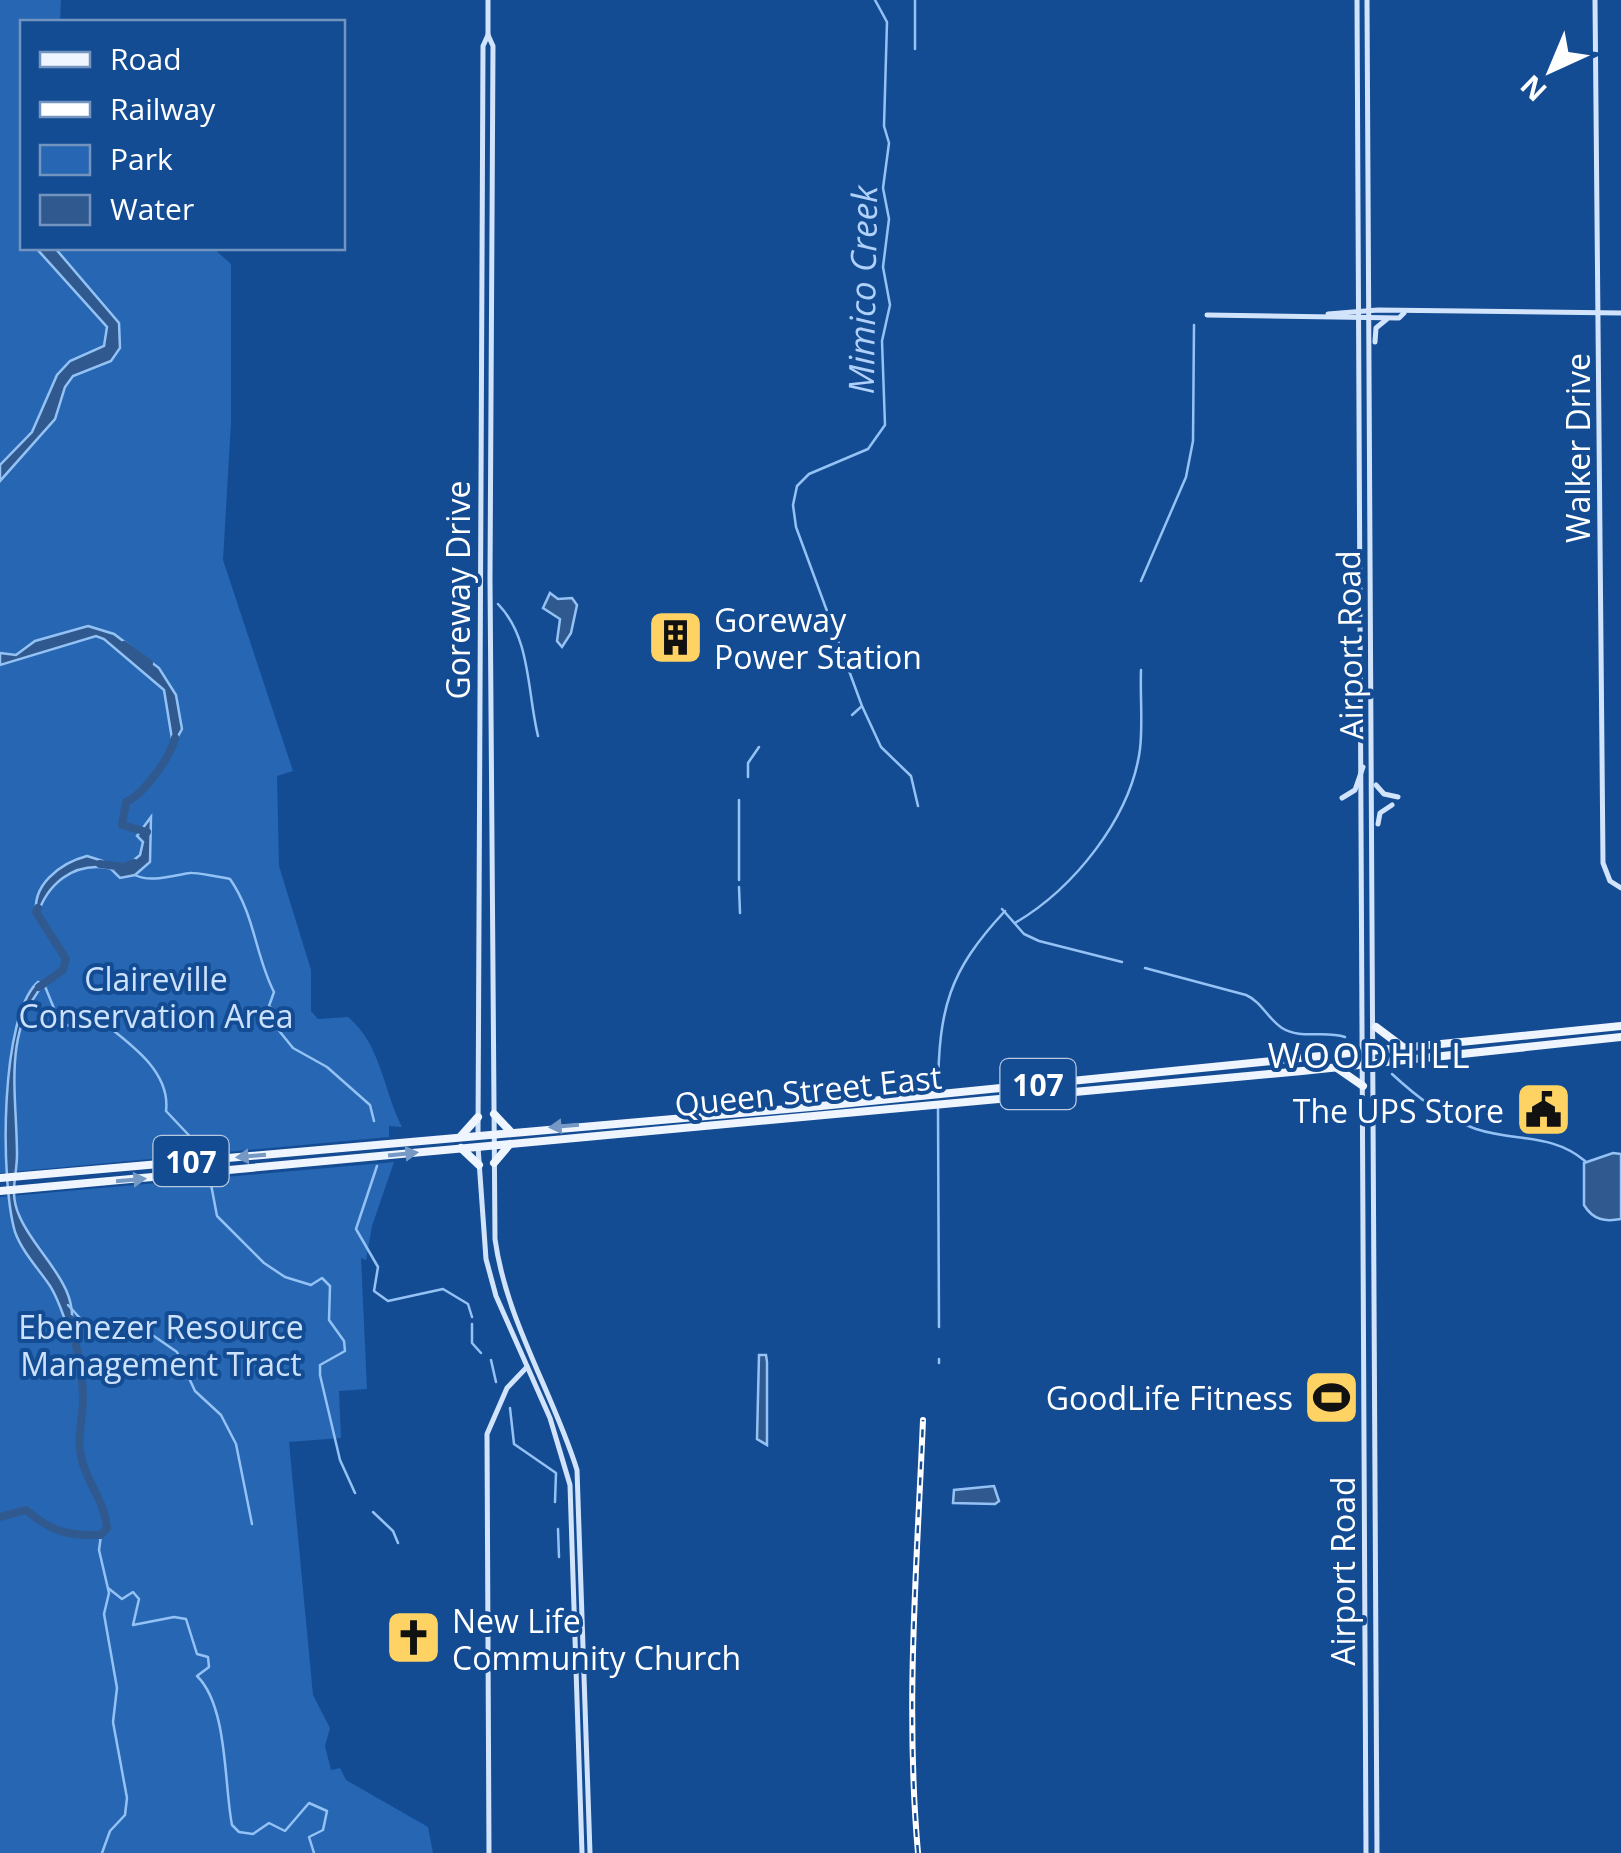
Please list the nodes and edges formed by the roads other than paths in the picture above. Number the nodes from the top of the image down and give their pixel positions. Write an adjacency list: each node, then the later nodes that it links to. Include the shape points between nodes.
1 (488, 0): 5 (main road, Goreway Drive)
2 (1358, 0): 6 (main road, Airport Road)
3 (1368, 0): 7 (main road, Airport Road)
4 (1596, 0): 11 (main road, Walker Drive)
5 (488, 36): 38 (main road, Goreway Drive); 39 (main road, Goreway Drive, via 480,268)
6 (1359, 276): 8 (main road, via 1354,302); 10 (main road, Airport Road)
7 (1371, 280): 13 (main road, Airport Road); 14 (main road, via 1375,300)
8 (1340, 311): 10 (main road); 12 (main road)
9 (1621, 312): 11 (main road)
10 (1359, 313): 12 (main road); 13 (main road); 17 (main road, Airport Road)
11 (1599, 313): 14 (main road); 23 (main road, Walker Drive, via 1603,863)
12 (1328, 314): 15 (main road)
13 (1371, 314): 14 (main road); 16 (main road, Airport Road)
14 (1391, 314): 16 (main road, via 1376,328)
15 (1207, 315)
16 (1371, 348): 18 (main road, Airport Road)
17 (1363, 767): 20 (main road, via 1355,790); 29 (main road, Airport Road)
18 (1373, 773): 19 (main road, via 1382,792); 22 (main road, Airport Road)
19 (1398, 797)
20 (1342, 798)
21 (1392, 805): 22 (main road, via 1380,813)
22 (1374, 836): 25 (main road, Airport Road)
23 (1621, 888)
24 (1621, 1026): 27 (main road, Queen Street East / 107)
25 (1376, 1027): 27 (main road); 28 (main road, Airport Road)
26 (1621, 1037): 30 (main road, Queen Street East / 107)
27 (1404, 1048): 28 (main road, Queen Street East / 107)
28 (1376, 1051): 29 (main road, Queen Street East / 107); 30 (main road, Airport Road)
29 (1363, 1052): 31 (main road, Airport Road); 32 (main road, Queen Street East / 107)
30 (1376, 1064): 31 (main road, Queen Street East / 107); 53 (main road, Airport Road)
31 (1363, 1065): 33 (main road, Queen Street East / 107); 35 (main road, Airport Road)
32 (1219, 1067): 34 (main road, via 1202,1072); 36 (main road, Queen Street East / 107)
33 (1337, 1068): 34 (main road, Queen Street East / 107); 35 (main road)
34 (1199, 1080): 36 (main road, Queen Street East / 107)
35 (1363, 1086): 52 (main road, Airport Road)
36 (948, 1097): 37 (main road, Queen Street East / 107)
37 (909, 1101): 40 (main road, Queen Street East / 107, one-way to 40); 44 (main road, Queen Street East / 107)
38 (494, 1114): 40 (main road); 41 (main road, Goreway Drive)
39 (478, 1116): 42 (main road, Goreway Drive); 43 (main road)
40 (510, 1131): 41 (main road, Queen Street East / 107)
41 (494, 1133): 42 (main road, Queen Street East / 107); 45 (main road, Goreway Drive)
42 (478, 1135): 43 (main road, Queen Street East / 107); 46 (main road, Goreway Drive)
43 (461, 1136): 50 (main road, Queen Street East / 107, one-way to 50)
44 (511, 1144): 45 (main road, Queen Street East / 107); 48 (main road)
45 (494, 1145): 46 (main road, Queen Street East / 107); 48 (main road, Goreway Drive)
46 (478, 1146): 47 (main road, Queen Street East / 107); 49 (main road, Goreway Drive)
47 (461, 1148): 49 (main road); 51 (main road, Queen Street East / 107, one-way to 47)
48 (494, 1164): 57 (main road, Goreway Drive, via 495,1239 506,1292 577,1470)
49 (479, 1165): 54 (main road, Goreway Drive, via 486,1259)
50 (0, 1178)
51 (0, 1191)
52 (1361, 1288): 53 (main road); 58 (main road, Airport Road)
53 (1376, 1290): 59 (main road, Airport Road)
54 (526, 1367): 55 (main road, via 507,1388 487,1434); 56 (main road, Goreway Drive, via 562,1452 572,1502)
55 (489, 1853)
56 (582, 1853)
57 (590, 1853)
58 (1366, 1853)
59 (1377, 1853)

